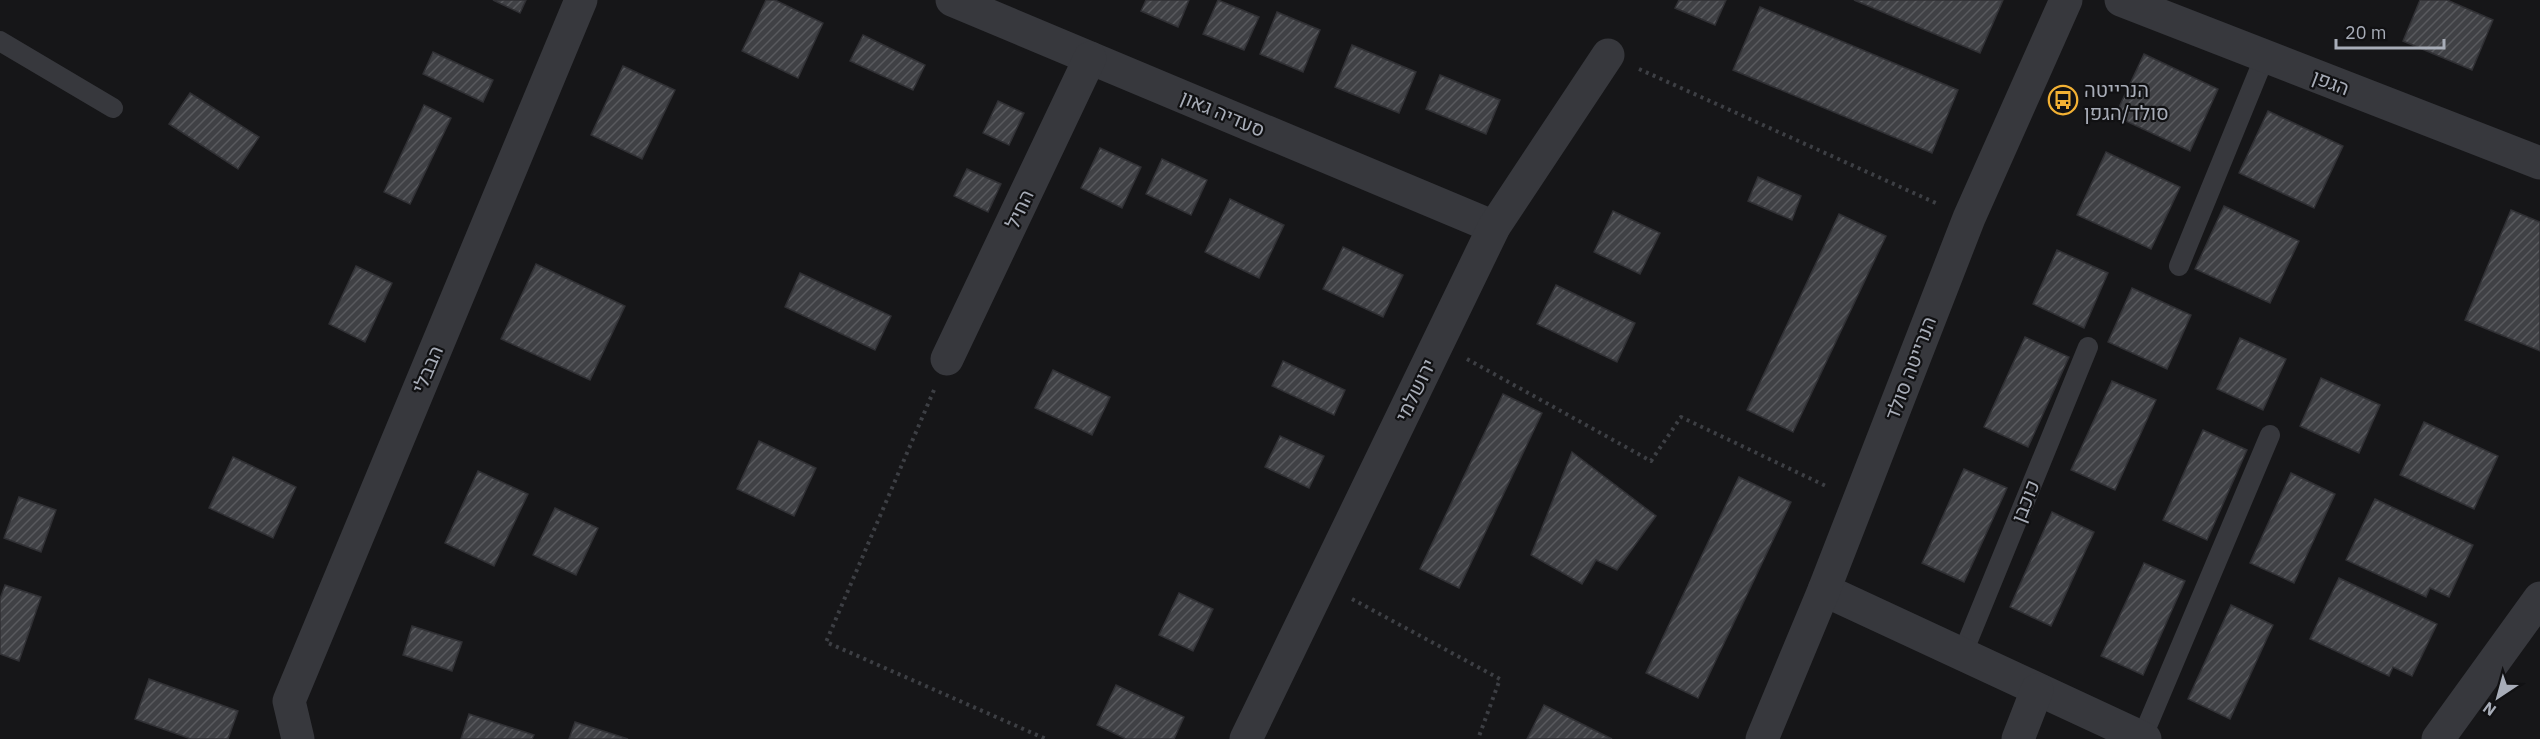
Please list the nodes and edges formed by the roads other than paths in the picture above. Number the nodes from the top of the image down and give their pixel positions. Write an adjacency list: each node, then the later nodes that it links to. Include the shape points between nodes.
1 (581, 0): 21 (street, הבבלי, via 289,701)
2 (952, 0): 8 (street, סעדיה גאון)
3 (2066, 0): 16 (street, הנרייטה סולד, via 1969,218)
4 (2121, 0): 7 (street, הגפן)
5 (0, 41): 9 (lane)
6 (1608, 55): 11 (street, ירושלמי)
7 (2265, 56): 10 (street, הגפן); 12 (lane)
8 (1090, 58): 11 (street, סעדיה גאון); 14 (street, החיל)
9 (113, 108)
10 (2540, 164)
11 (1494, 227): 22 (street, ירושלמי)
12 (2179, 266)
13 (2088, 347): 18 (lane, כוכבן)
14 (947, 359)
15 (2270, 435): 20 (lane)
16 (1824, 590): 18 (street); 23 (street, הנרייטה סולד)
17 (2540, 598): 25 (street)
18 (1962, 655): 19 (street)
19 (2037, 690): 20 (street); 24 (street)
20 (2144, 738)
21 (298, 739)
22 (1246, 739)
23 (1762, 739)
24 (2018, 739)
25 (2438, 739)

